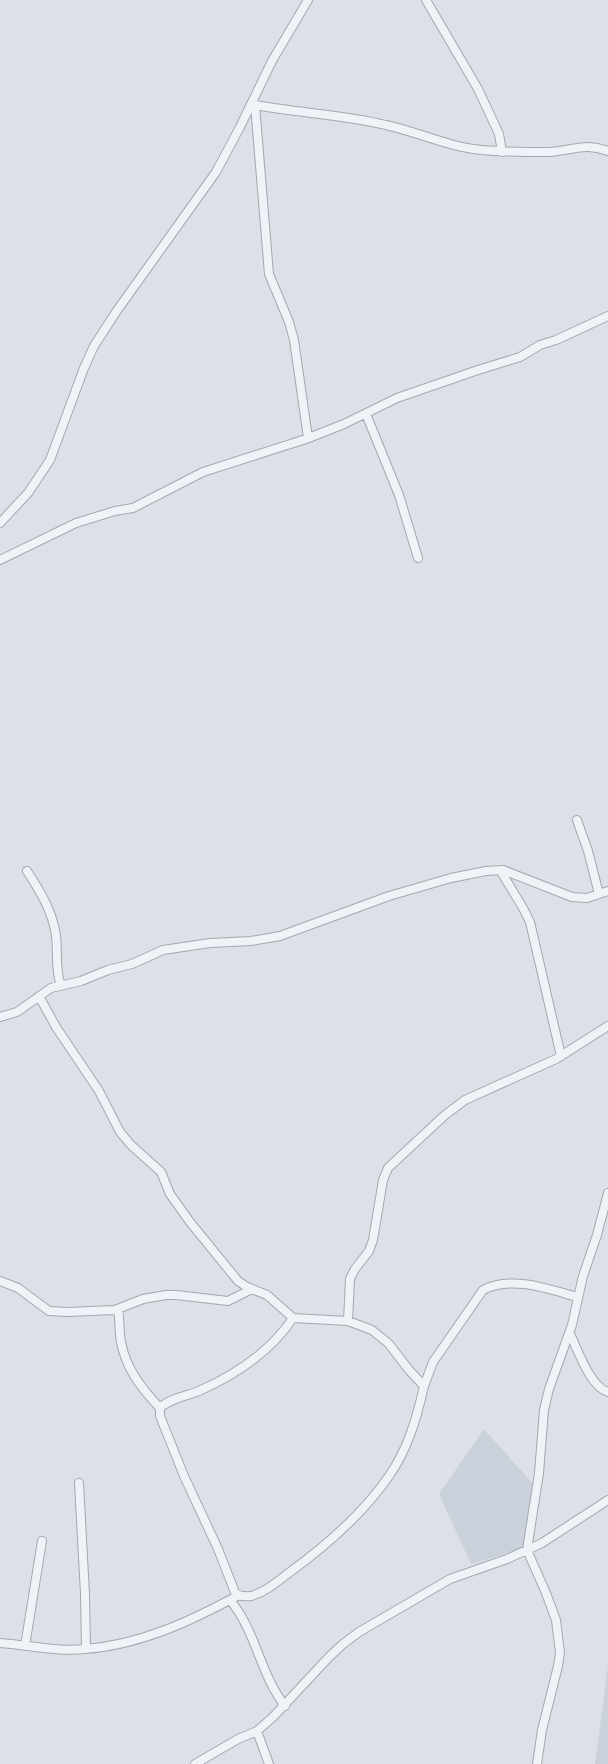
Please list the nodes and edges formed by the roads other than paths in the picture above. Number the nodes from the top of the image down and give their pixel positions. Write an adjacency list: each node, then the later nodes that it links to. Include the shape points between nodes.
1 (308, 0): 3 (street, via 272,61)
2 (426, 0): 5 (street, via 478,89 499,134)
3 (253, 104): 5 (street, via 371,122 466,148); 8 (street, via 269,274 293,335); 9 (street, via 216,172 94,346 47,465 28,493)
4 (608, 151): 5 (street, via 585,146 550,152)
5 (502, 152)
6 (608, 316): 7 (street, via 520,357 404,396)
7 (366, 414): 8 (street); 10 (street, via 399,495)
8 (308, 438): 11 (street, via 203,472 140,505 76,523)
9 (0, 523)
10 (418, 558)
11 (0, 560)
12 (577, 820): 16 (street, via 588,851)
13 (500, 870): 16 (street, via 572,897 587,898); 17 (street, via 423,886 280,936 168,949 132,964); 21 (street, via 530,922)
14 (27, 871): 17 (street, via 50,913 56,934 58,976)
15 (608, 891): 16 (street)
16 (598, 894)
17 (61, 986): 18 (street, via 51,988)
18 (39, 996): 19 (street, via 17,1012); 24 (street, via 56,1027 99,1090 127,1142 161,1172 170,1194 227,1269 243,1285)
19 (0, 1017)
20 (608, 1026): 21 (street)
21 (560, 1056): 28 (street, via 465,1100 388,1168 383,1180 373,1240 350,1279)
22 (608, 1193): 25 (street)
23 (0, 1281): 26 (street, via 18,1288 53,1312 86,1312)
24 (252, 1289): 26 (street, via 228,1301 181,1295 143,1299); 27 (street, via 267,1295)
25 (577, 1297): 29 (street); 30 (street, via 519,1284 483,1290 432,1362)
26 (118, 1308): 32 (street, via 121,1341 127,1362 139,1384)
27 (293, 1318): 28 (street); 32 (street, via 276,1340 252,1361 214,1384 170,1401)
28 (348, 1321): 30 (street, via 366,1327 384,1339)
29 (570, 1334): 31 (street, via 595,1383); 36 (street, via 546,1399 539,1472)
30 (424, 1386): 37 (street, via 414,1425 406,1444 390,1475 368,1502 340,1532 305,1562 260,1592 247,1596)
31 (608, 1392)
32 (160, 1408): 37 (street, via 160,1416 184,1476 218,1549 234,1593)
33 (79, 1483): 41 (street)
34 (608, 1500): 36 (street)
35 (42, 1541): 40 (street)
36 (527, 1550): 42 (street, via 450,1579 358,1632 330,1657); 46 (street, via 556,1620 560,1653 542,1730)
37 (239, 1595): 38 (street)
38 (230, 1600): 41 (street, via 169,1628 111,1646); 42 (street, via 243,1616 270,1683)
39 (0, 1642): 40 (street)
40 (25, 1646): 41 (street, via 64,1650)
41 (86, 1649)
42 (285, 1706): 43 (street)
43 (257, 1731): 44 (street, via 238,1739); 45 (street)
44 (196, 1764)
45 (269, 1764)
46 (537, 1764)

